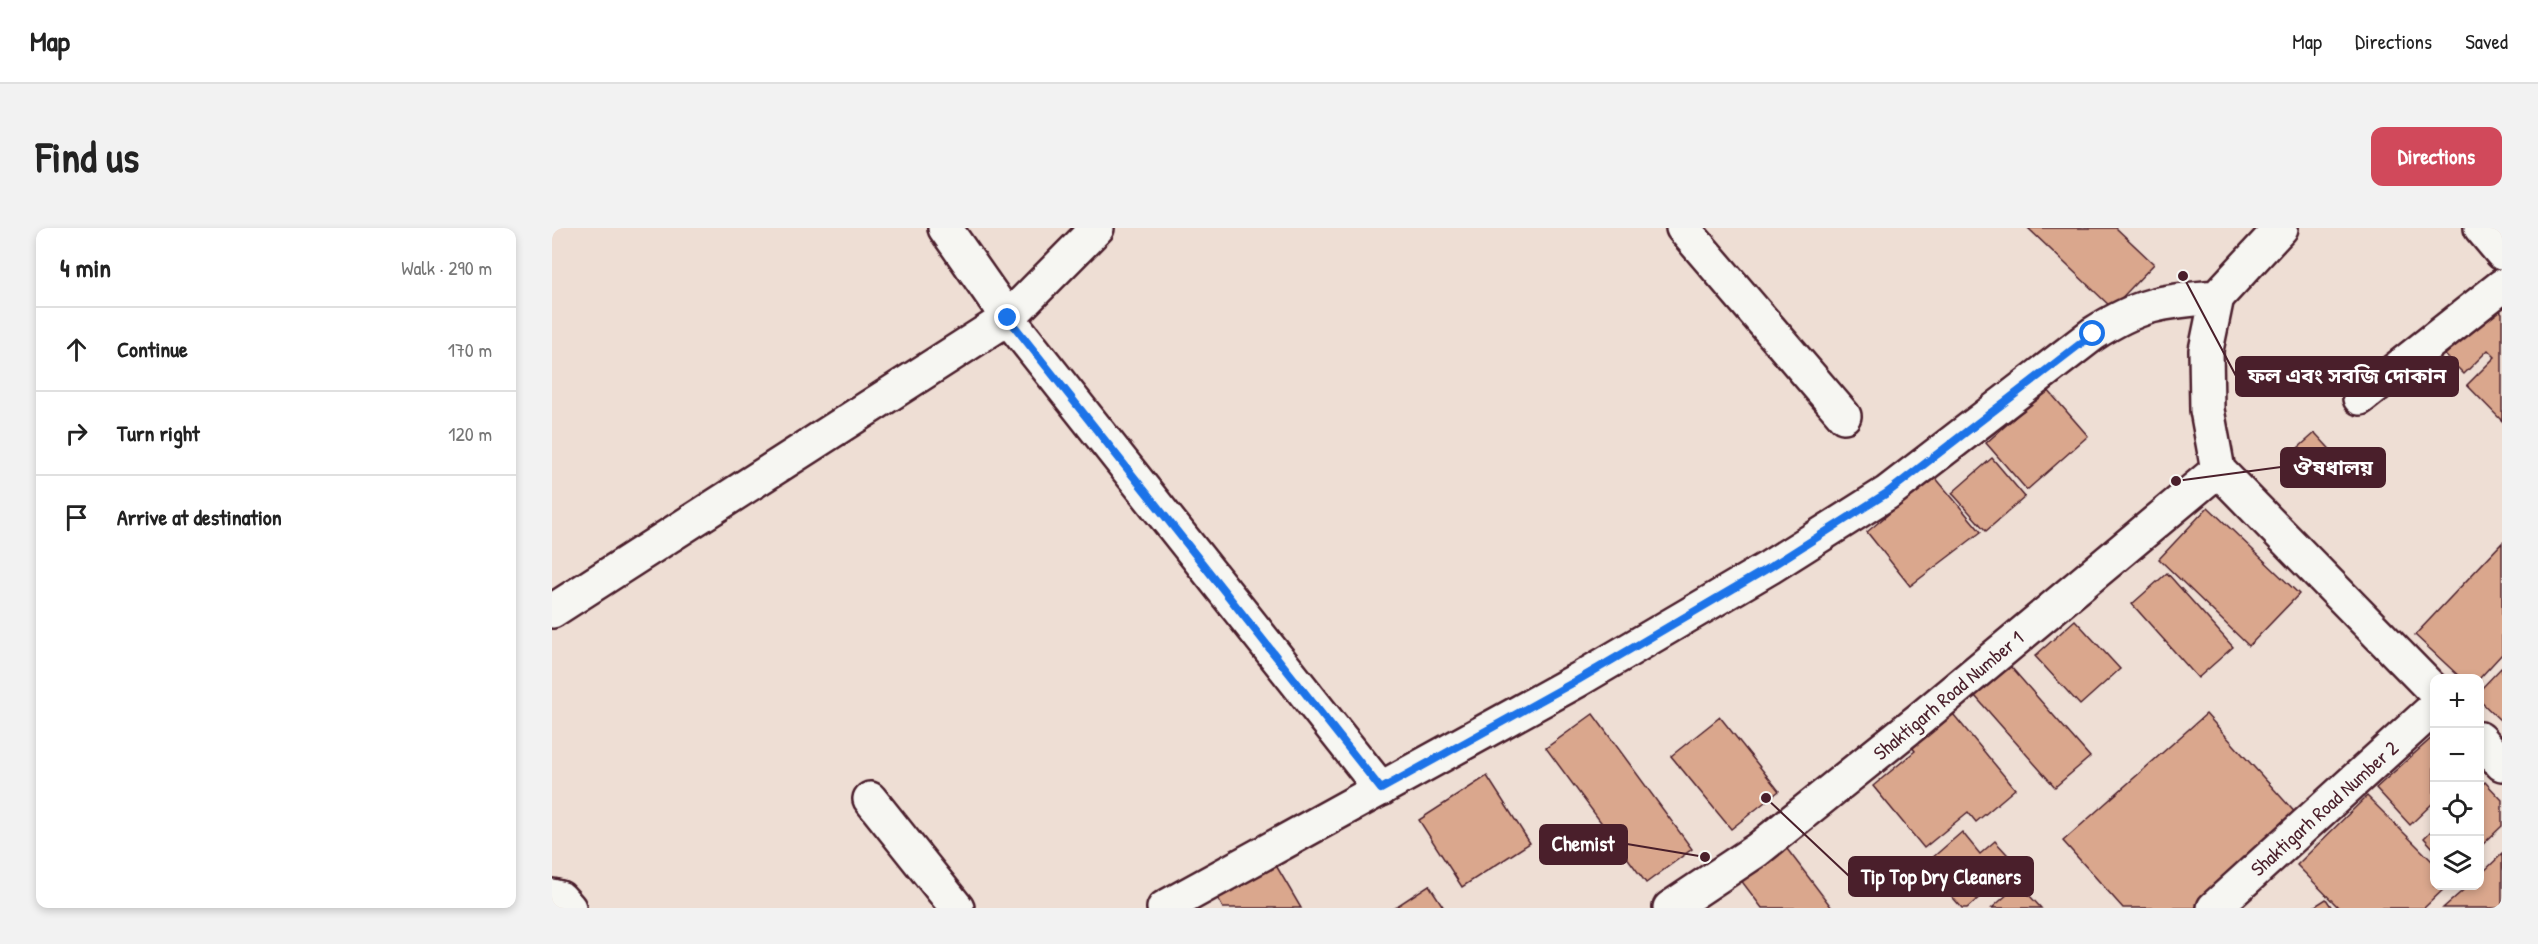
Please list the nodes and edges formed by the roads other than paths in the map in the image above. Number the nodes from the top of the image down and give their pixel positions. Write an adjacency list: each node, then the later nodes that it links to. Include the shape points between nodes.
1 (945, 228): 9 (street)
2 (1097, 228): 9 (street)
3 (1683, 228): 11 (street)
4 (2281, 228): 8 (street)
5 (2481, 228): 6 (street)
6 (2502, 253)
7 (2502, 286): 10 (street)
8 (2217, 297): 12 (street, via 2206,350 2207,410); 18 (street, via 2157,304 2121,316 1887,493 1578,680)
9 (1008, 318): 13 (street); 18 (street)
10 (2360, 398)
11 (1845, 416)
12 (2218, 470): 14 (street); 24 (street, Shaktigarh Road Number 1, via 1757,850)
13 (552, 611)
14 (2430, 687)
15 (2430, 712): 25 (street, Shaktigarh Road Number 2)
16 (2484, 744): 17 (street)
17 (2502, 764)
18 (1381, 789): 23 (street)
19 (870, 799): 22 (street)
20 (552, 896): 21 (street)
21 (569, 908)
22 (957, 908)
23 (1164, 908)
24 (1670, 908)
25 (2214, 908)

